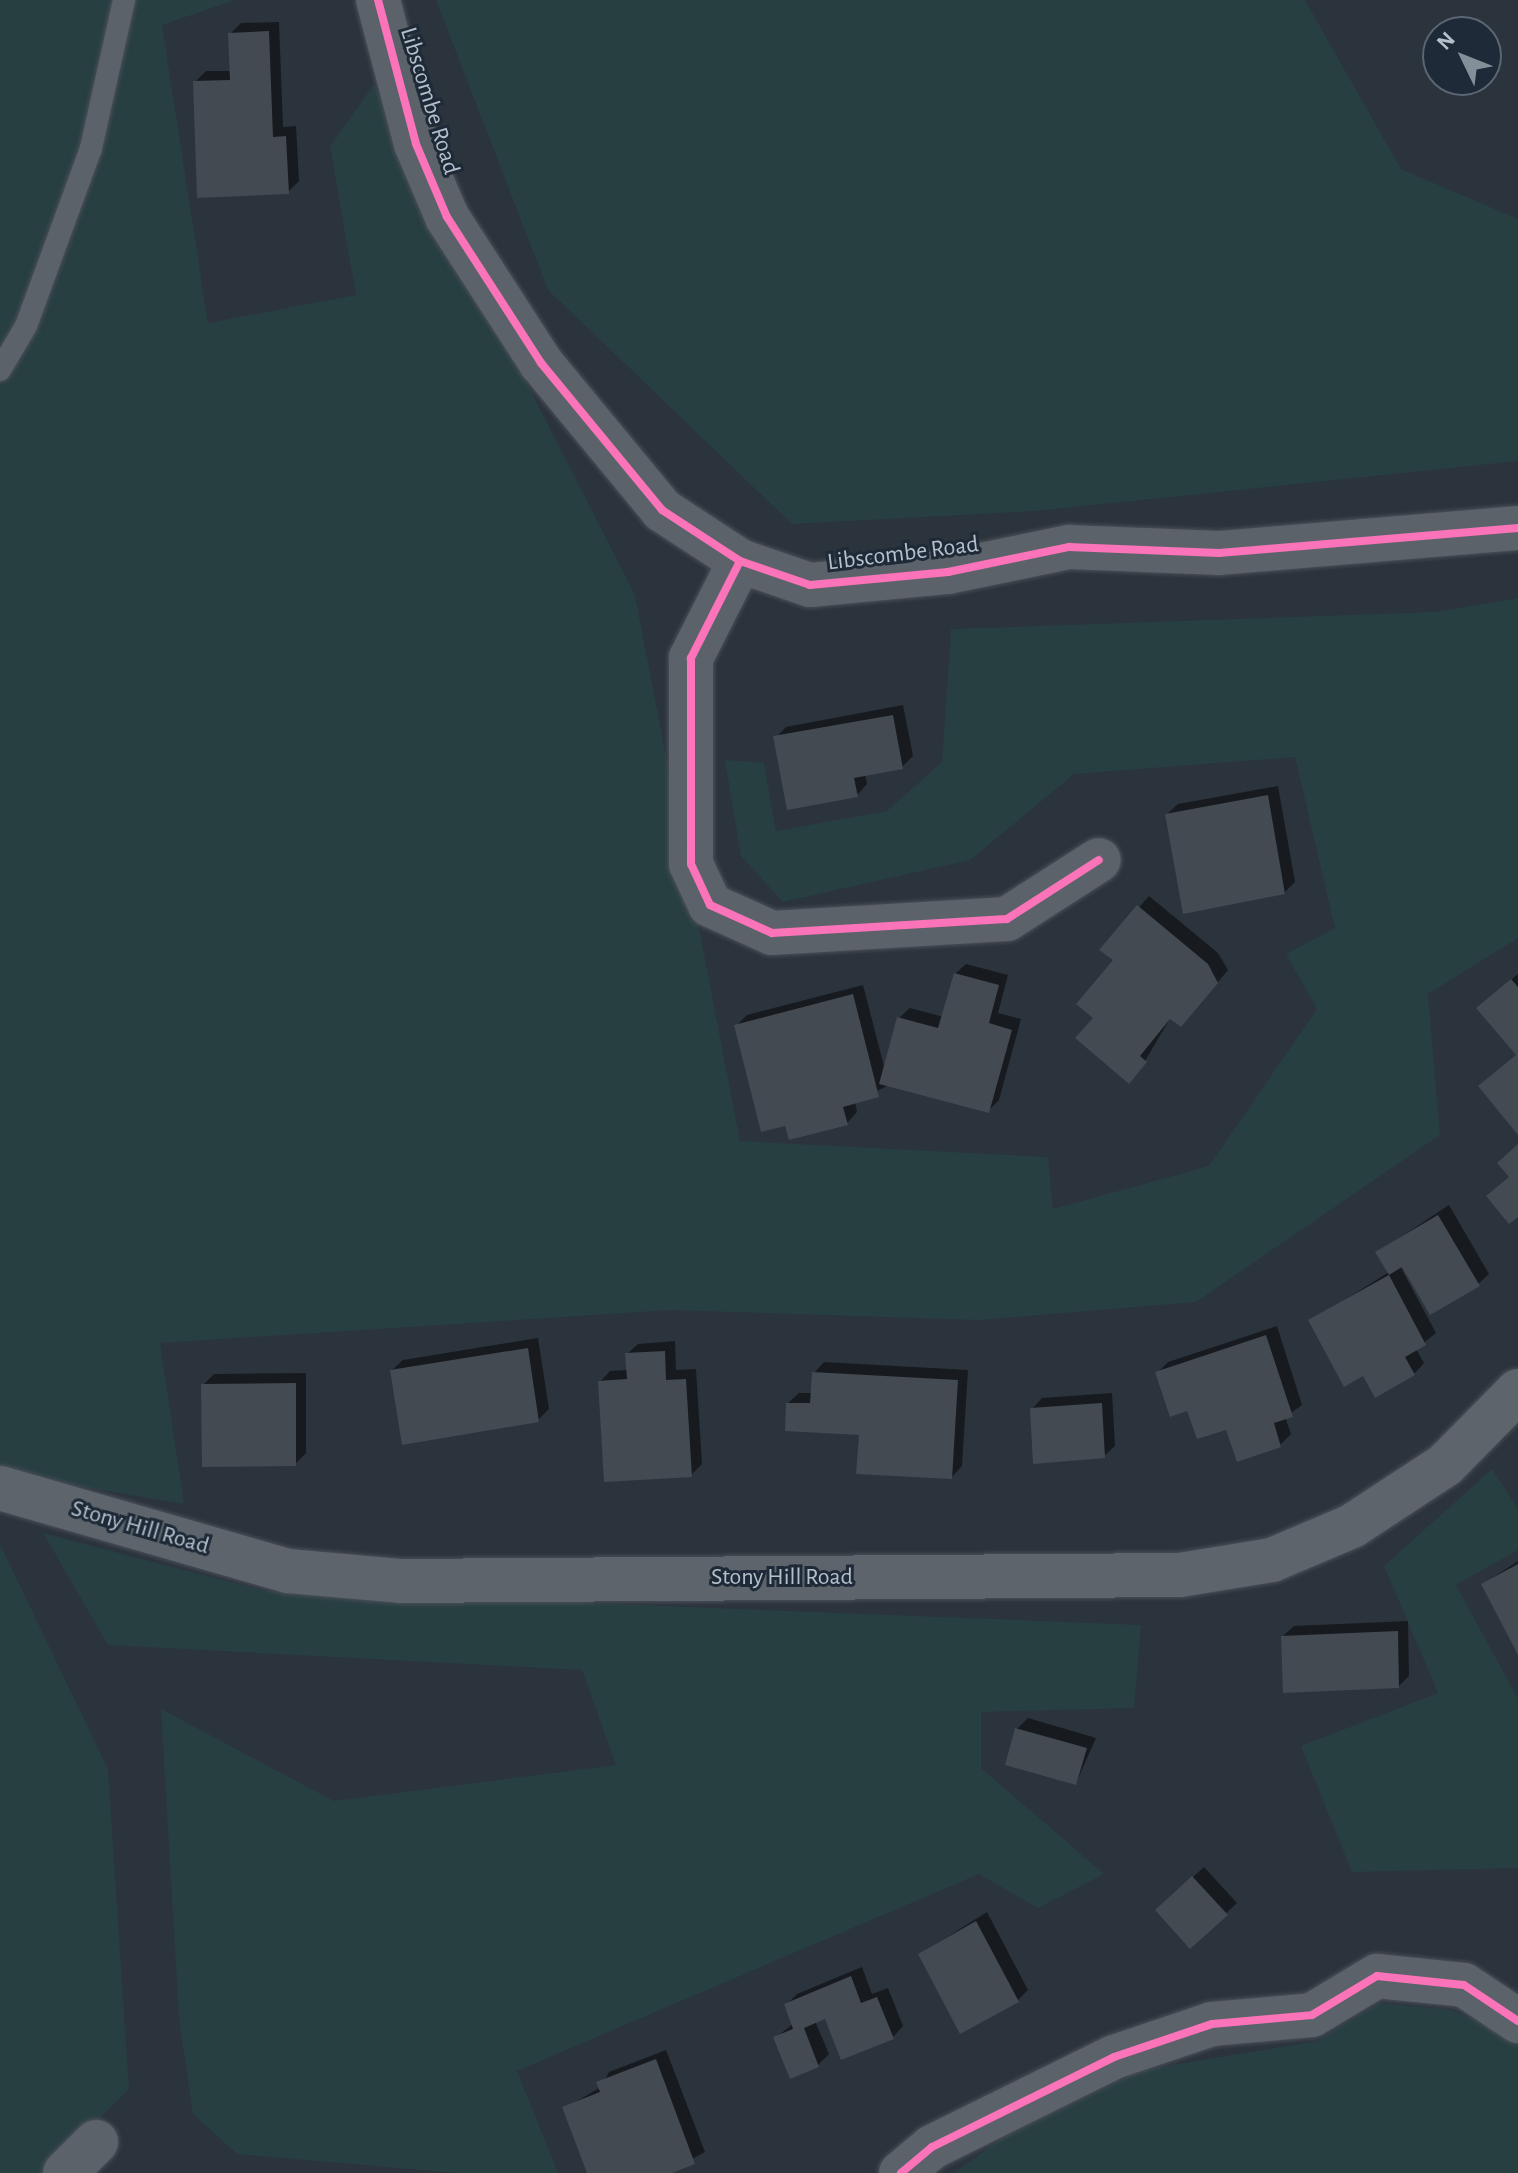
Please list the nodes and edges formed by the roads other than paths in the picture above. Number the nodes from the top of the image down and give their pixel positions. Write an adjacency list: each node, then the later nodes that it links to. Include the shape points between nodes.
1 (124, 0): 3 (lane, via 91,148 26,326)
2 (378, 0): 5 (street, Libscombe Road, via 416,144 447,217 541,363 662,510)
3 (0, 370)
4 (1518, 528): 5 (street, Libscombe Road, via 1219,553 1069,547 948,572 810,585)
5 (740, 561): 6 (street, via 691,658 691,864 710,905 772,933 1007,919)
6 (1099, 860)
7 (1518, 1391): 8 (main road, Stony Hill Road, via 1445,1465 1352,1526 1272,1560 1180,1575 400,1581 288,1571)
8 (0, 1488)
9 (1518, 2021): 12 (street, via 1464,1985 1377,1976 1312,2015 1212,2024 1114,2057 932,2147)
10 (96, 2142): 11 (street)
11 (65, 2173)
12 (901, 2173)

